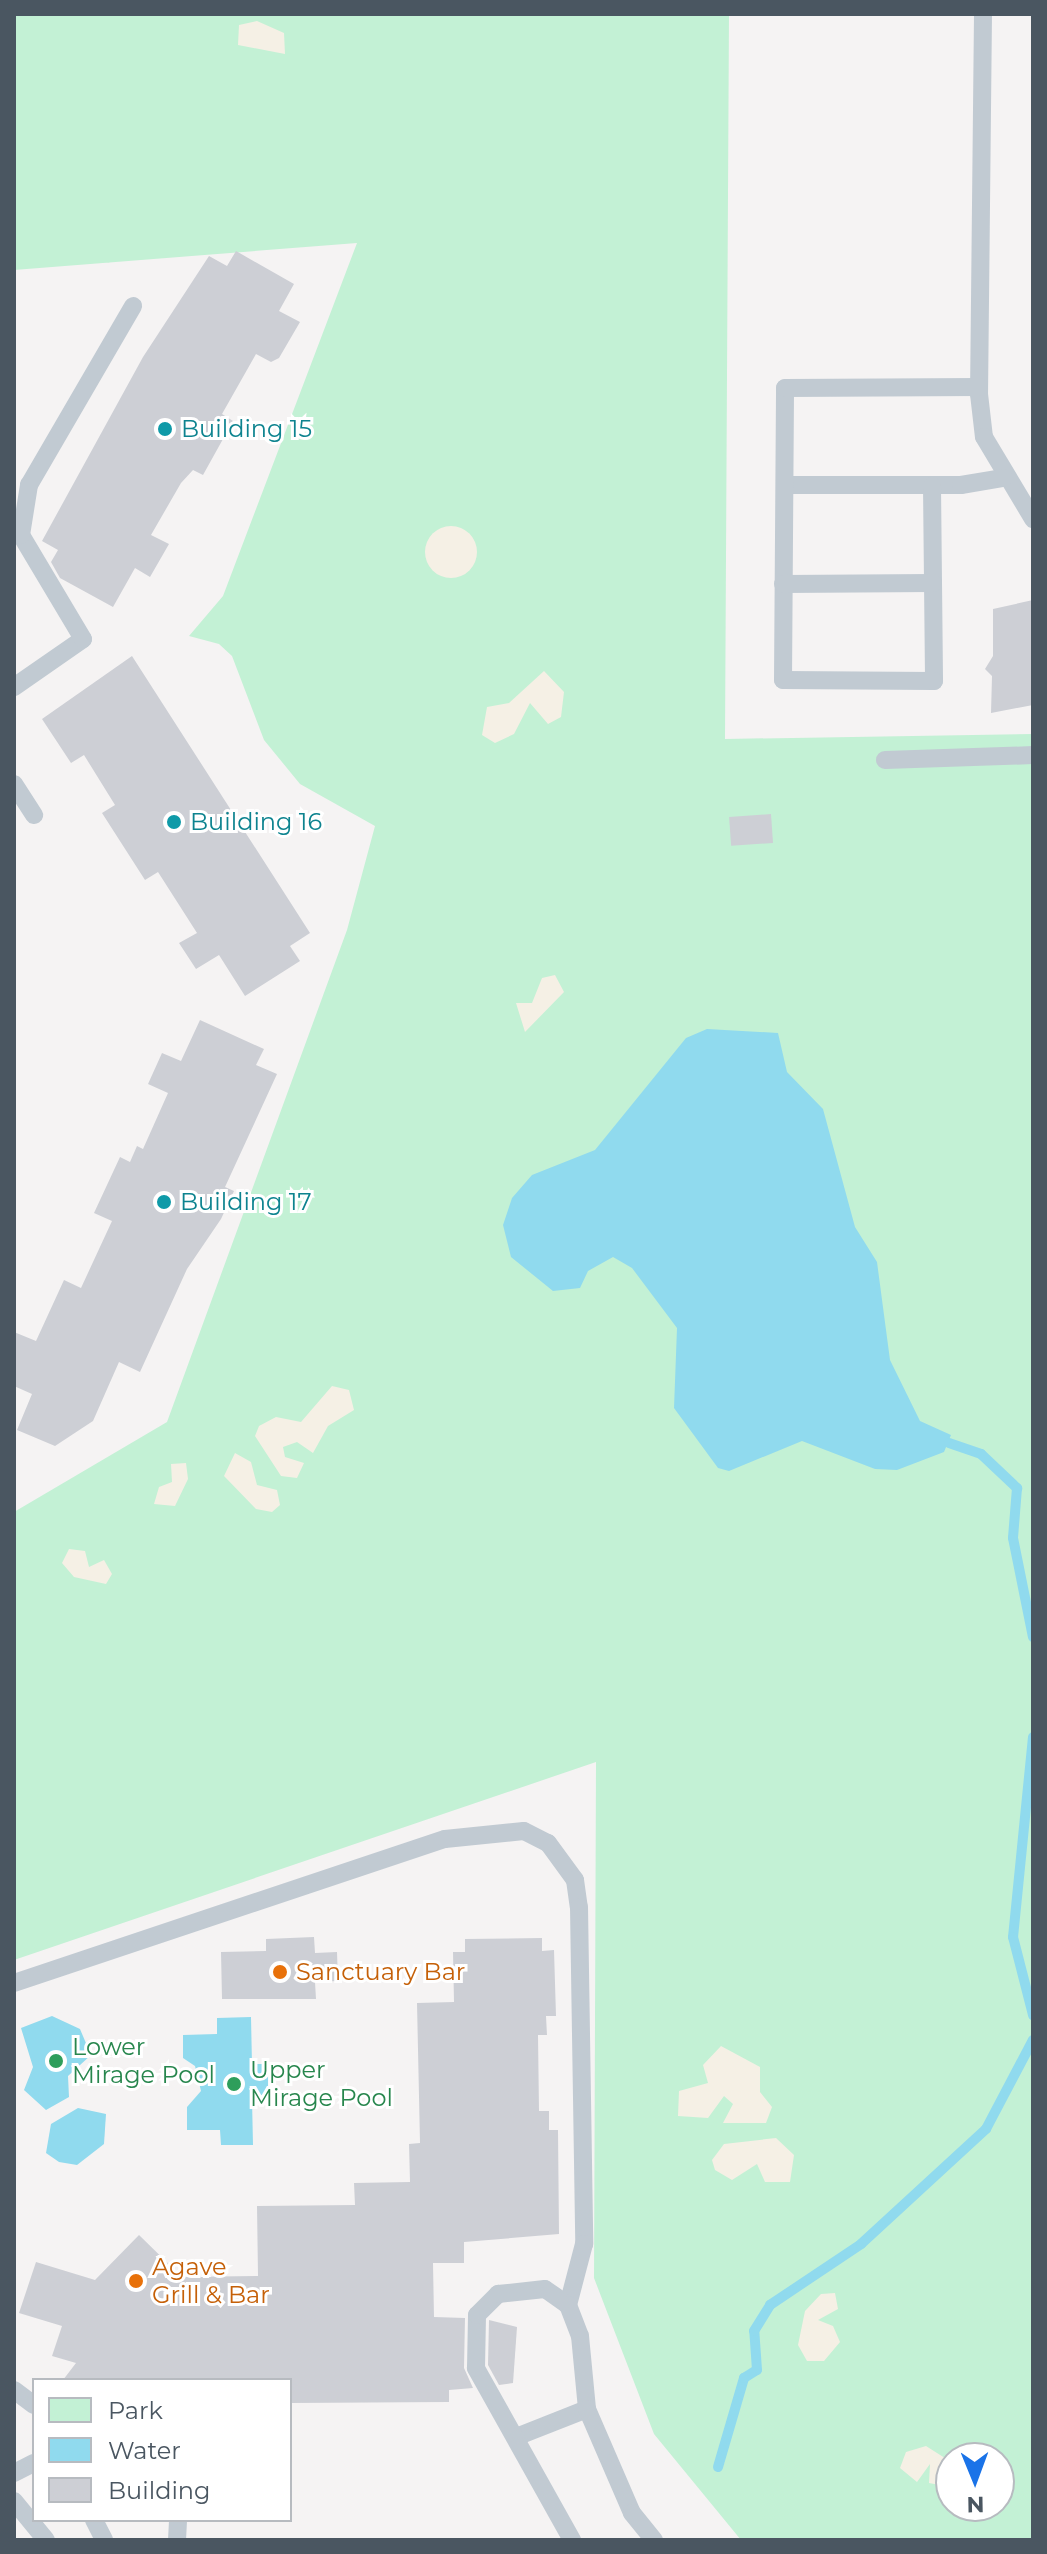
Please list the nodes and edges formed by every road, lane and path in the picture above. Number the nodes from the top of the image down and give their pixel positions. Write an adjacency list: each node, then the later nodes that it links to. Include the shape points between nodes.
1 (983, 14): 3 (lane)
2 (133, 306): 10 (lane, via 29,485 21,535 83,639)
3 (979, 387): 4 (lane, via 984,437); 5 (lane, via 785,388)
4 (1003, 478): 6 (lane); 7 (lane)
5 (785, 485): 6 (lane); 9 (lane)
6 (932, 486): 8 (lane)
7 (1033, 519)
8 (933, 583): 9 (lane); 9 (lane, via 934,681 783,680)
9 (783, 584)
10 (14, 687)
11 (1033, 755): 12 (lane)
12 (885, 760)
13 (14, 784): 14 (lane)
14 (34, 815)
15 (14, 1983): 16 (lane, via 445,1839 524,1831 548,1843 575,1880 579,1907 584,2244)
16 (568, 2305): 19 (lane, via 580,2336); 20 (lane, via 545,2289 521,2290 498,2294 477,2315 476,2368)
17 (14, 2390): 18 (lane)
18 (32, 2404)
19 (587, 2409): 20 (lane); 28 (lane, via 602,2430 632,2513)
20 (516, 2437): 27 (lane)
21 (32, 2464): 22 (lane)
22 (14, 2473)
23 (14, 2501): 25 (lane)
24 (95, 2522): 26 (lane)
25 (46, 2540)
26 (104, 2540)
27 (572, 2540)
28 (654, 2540)

